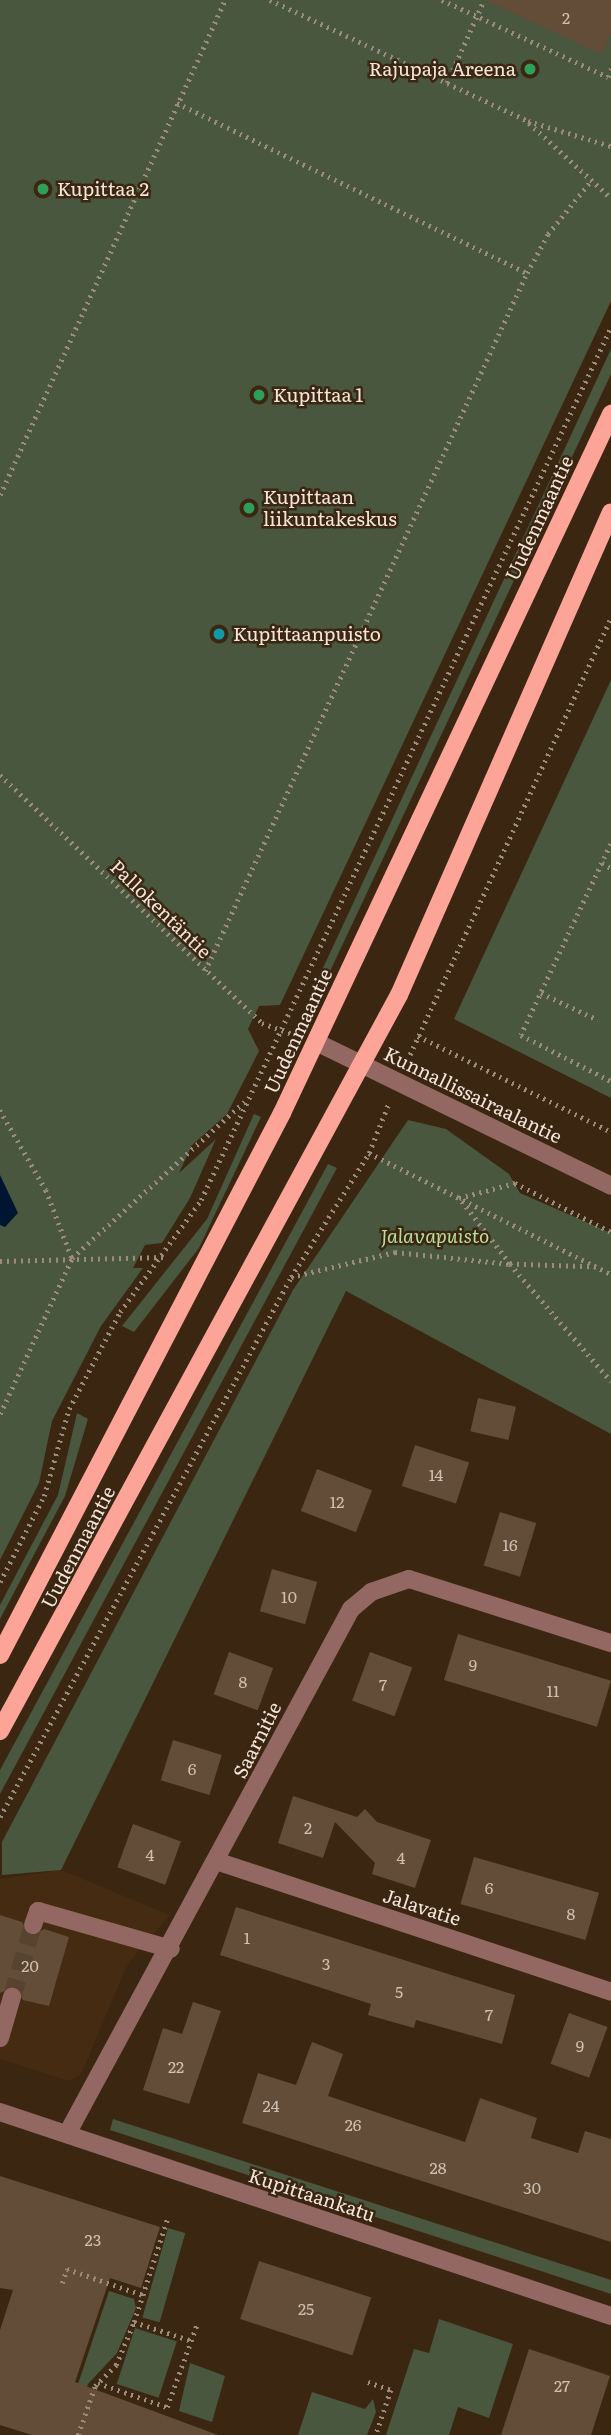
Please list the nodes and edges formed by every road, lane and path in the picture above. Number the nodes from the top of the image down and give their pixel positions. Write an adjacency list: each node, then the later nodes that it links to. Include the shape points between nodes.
1 (225, 0): 8 (path)
2 (270, 0): 7 (path)
3 (442, 0): 5 (path)
4 (484, 0): 5 (path)
5 (476, 16): 6 (path, via 608,77); 7 (path)
6 (611, 69)
7 (447, 83): 9 (path)
8 (177, 103): 13 (path); 16 (path)
9 (528, 121): 10 (path); 11 (path)
10 (611, 146)
11 (590, 182): 12 (path); 13 (path, via 548,234)
12 (611, 198)
13 (527, 273): 23 (path)
14 (611, 327): 26 (path)
15 (611, 414): 28 (main road, Uudenmaantie)
16 (0, 495)
17 (611, 512): 29 (main road, Uudenmaantie, via 505,763)
18 (611, 617): 27 (path)
19 (0, 775): 23 (path, Pallokentäntie)
20 (611, 844): 21 (path)
21 (602, 863): 22 (path); 24 (path)
22 (611, 868)
23 (205, 971): 26 (path, Pallokentäntie, via 262,1023)
24 (541, 993): 25 (path); 30 (path, via 521,1035)
25 (598, 1020)
26 (281, 1030): 28 (path, Pallokentäntie); 32 (path)
27 (418, 1036): 31 (path); 34 (path)
28 (316, 1042): 29 (street, Kunnallissairaalantie); 50 (main road, Uudenmaantie, via 179,1320)
29 (362, 1065): 31 (street, Kunnallissairaalantie); 51 (main road, Uudenmaantie)
30 (611, 1081)
31 (398, 1082): 35 (path); 36 (street, Kunnallissairaalantie)
32 (249, 1097): 39 (path, via 201,1200); 40 (path)
33 (0, 1110): 40 (path, via 46,1191)
34 (611, 1132)
35 (369, 1153): 37 (path); 45 (path)
36 (611, 1186)
37 (459, 1198): 38 (path, via 515,1183); 42 (path); 43 (path)
38 (611, 1232)
39 (165, 1257): 40 (path); 48 (path, via 120,1312 69,1409 44,1496)
40 (72, 1258): 41 (path); 47 (path)
41 (0, 1261)
42 (510, 1264): 43 (path); 45 (path, via 395,1252); 46 (path)
43 (596, 1267): 44 (path)
44 (611, 1273)
45 (291, 1277): 52 (path)
46 (611, 1381)
47 (0, 1414)
48 (0, 1582)
49 (611, 1643): 53 (street, Saarnitie, via 432,1583 409,1579 370,1592 338,1627)
50 (0, 1655)
51 (0, 1731)
52 (0, 1817)
53 (219, 1862): 55 (street, Saarnitie); 56 (street, Jalavatie)
54 (36, 1918): 55 (street)
55 (172, 1949): 60 (street, Saarnitie)
56 (611, 1992)
57 (12, 1997): 58 (street)
58 (0, 2038)
59 (0, 2112): 60 (street, Kupittaankatu)
60 (67, 2134): 64 (street, Kupittaankatu)
61 (167, 2217): 63 (path)
62 (62, 2284): 63 (path, via 67,2269)
63 (143, 2295): 65 (path)
64 (611, 2316)
65 (134, 2322): 67 (path); 69 (path, via 116,2365)
66 (197, 2324): 67 (path)
67 (192, 2341): 69 (path, via 167,2407)
68 (368, 2382): 71 (path, via 391,2390)
69 (97, 2383): 70 (path)
70 (78, 2435)
71 (376, 2435)

